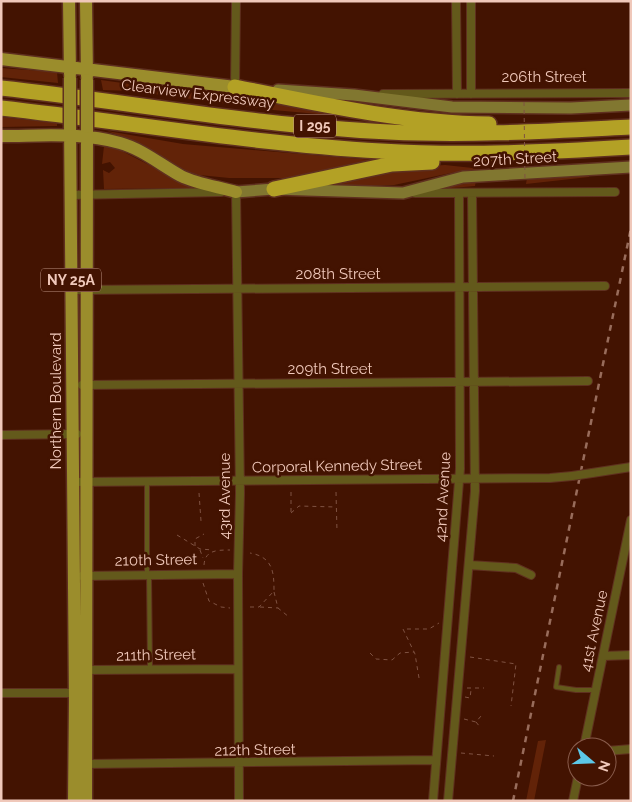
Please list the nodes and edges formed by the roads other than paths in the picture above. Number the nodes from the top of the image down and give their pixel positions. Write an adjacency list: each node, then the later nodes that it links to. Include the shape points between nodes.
1 (69, 1): 2 (street); 7 (main road, Northern Boulevard / NY 25A)
2 (86, 1): 7 (main road, Northern Boulevard)
3 (236, 1): 8 (street)
4 (456, 1): 11 (street)
5 (471, 1): 12 (street)
6 (1, 59): 7 (main road)
7 (78, 72): 8 (main road, Clearview Expressway); 17 (main road, Northern Boulevard / NY 25A, bridge); 18 (main road, Northern Boulevard / NY 25A, bridge)
8 (235, 87): 13 (street, Clearview Expressway); 16 (highway, via 427,120)
9 (1, 88): 16 (highway, Clearview Expressway / I 295, via 388,132 505,133)
10 (631, 93): 12 (street, 206th Street)
11 (457, 94): 12 (street, 206th Street); 13 (street, Clearview Expressway)
12 (471, 94)
13 (354, 96): 14 (street, via 452,107)
14 (631, 105)
15 (1, 108): 21 (highway, I 295, via 382,151 499,153)
16 (631, 126)
17 (70, 130): 18 (main road); 19 (main road); 30 (main road, Northern Boulevard / NY 25A)
18 (87, 131): 24 (main road, via 122,144 183,177); 29 (main road, Northern Boulevard)
19 (1, 136)
20 (631, 146): 21 (highway, I 295)
21 (596, 149): 23 (highway, via 392,164)
22 (631, 167): 26 (street, 207th Street, via 463,177)
23 (274, 189): 24 (street); 26 (street)
24 (236, 192): 29 (street); 32 (street, 43rd Avenue)
25 (615, 192): 28 (street)
26 (403, 193): 27 (street)
27 (459, 193): 28 (street); 33 (street, 42nd Avenue)
28 (472, 193): 34 (street, 42nd Avenue)
29 (87, 194): 30 (street); 36 (main road, Northern Boulevard)
30 (71, 195): 35 (main road, Northern Boulevard / NY 25A)
31 (605, 286): 34 (street, 208th Street)
32 (238, 288): 33 (street, 208th Street); 36 (street, 208th Street); 40 (street, 43rd Avenue)
33 (459, 288): 34 (street, 208th Street); 37 (street, 42nd Avenue)
34 (472, 288): 38 (street, 42nd Avenue)
35 (72, 290): 36 (street, 208th Street); 42 (main road, Northern Boulevard / NY 25A)
36 (87, 290): 41 (main road, Northern Boulevard)
37 (460, 382): 38 (street, 209th Street); 40 (street, 209th Street); 47 (street, 42nd Avenue)
38 (473, 382): 39 (street, 209th Street); 48 (street, 42nd Avenue)
39 (588, 382)
40 (237, 383): 41 (street, 209th Street); 49 (street, 43rd Avenue)
41 (86, 385): 42 (street, 209th Street); 44 (main road, Northern Boulevard)
42 (72, 386): 43 (main road, Northern Boulevard / NY 25A)
43 (73, 434): 44 (street); 45 (street); 50 (main road, Northern Boulevard / NY 25A)
44 (86, 434): 51 (main road, Northern Boulevard)
45 (1, 435)
46 (631, 467): 48 (street, Corporal Kennedy Street, bridge, via 572,476)
47 (460, 479): 48 (street, Corporal Kennedy Street); 49 (street, Corporal Kennedy Street); 66 (street, 42nd Avenue)
48 (474, 479): 55 (street, 42nd Avenue)
49 (239, 481): 52 (street, Corporal Kennedy Street); 57 (street, 43rd Avenue)
50 (73, 482): 51 (street, Corporal Kennedy Street); 59 (main road, Northern Boulevard / NY 25A)
51 (86, 482): 52 (street, Corporal Kennedy Street); 59 (main road, Northern Boulevard)
52 (147, 482): 56 (lane)
53 (631, 520): 54 (street, 41st Avenue)
54 (627, 560): 61 (street, 41st Avenue)
55 (469, 565): 58 (street, via 516,568); 67 (street, 42nd Avenue)
56 (148, 574): 57 (street, 210th Street); 59 (street, 210th Street); 63 (lane)
57 (238, 574): 64 (street, 43rd Avenue)
58 (531, 575)
59 (80, 576): 65 (main road, Northern Boulevard)
60 (631, 655): 61 (street)
61 (603, 656): 68 (street, 41st Avenue)
62 (559, 667): 68 (lane, via 556,686)
63 (150, 669): 64 (street, 211th Street); 65 (street, 211th Street)
64 (238, 669): 76 (street, 43rd Avenue)
65 (80, 671): 70 (main road, Northern Boulevard)
66 (442, 687): 67 (street); 74 (street, 42nd Avenue)
67 (462, 688): 82 (street, 42nd Avenue)
68 (596, 690): 71 (street, 41st Avenue)
69 (1, 693): 70 (street)
70 (80, 693): 75 (main road, Northern Boulevard)
71 (586, 737)
72 (631, 749): 73 (street)
73 (617, 750)
74 (436, 760): 76 (street, 212th Street); 81 (street, 42nd Avenue)
75 (80, 764): 76 (street, 212th Street); 78 (main road, Northern Boulevard); 79 (main road, Northern Boulevard)
76 (238, 764): 80 (street, 43rd Avenue)
77 (576, 787): 83 (street)
78 (74, 801)
79 (86, 801)
80 (239, 801)
81 (433, 801)
82 (448, 801)
83 (573, 801)

